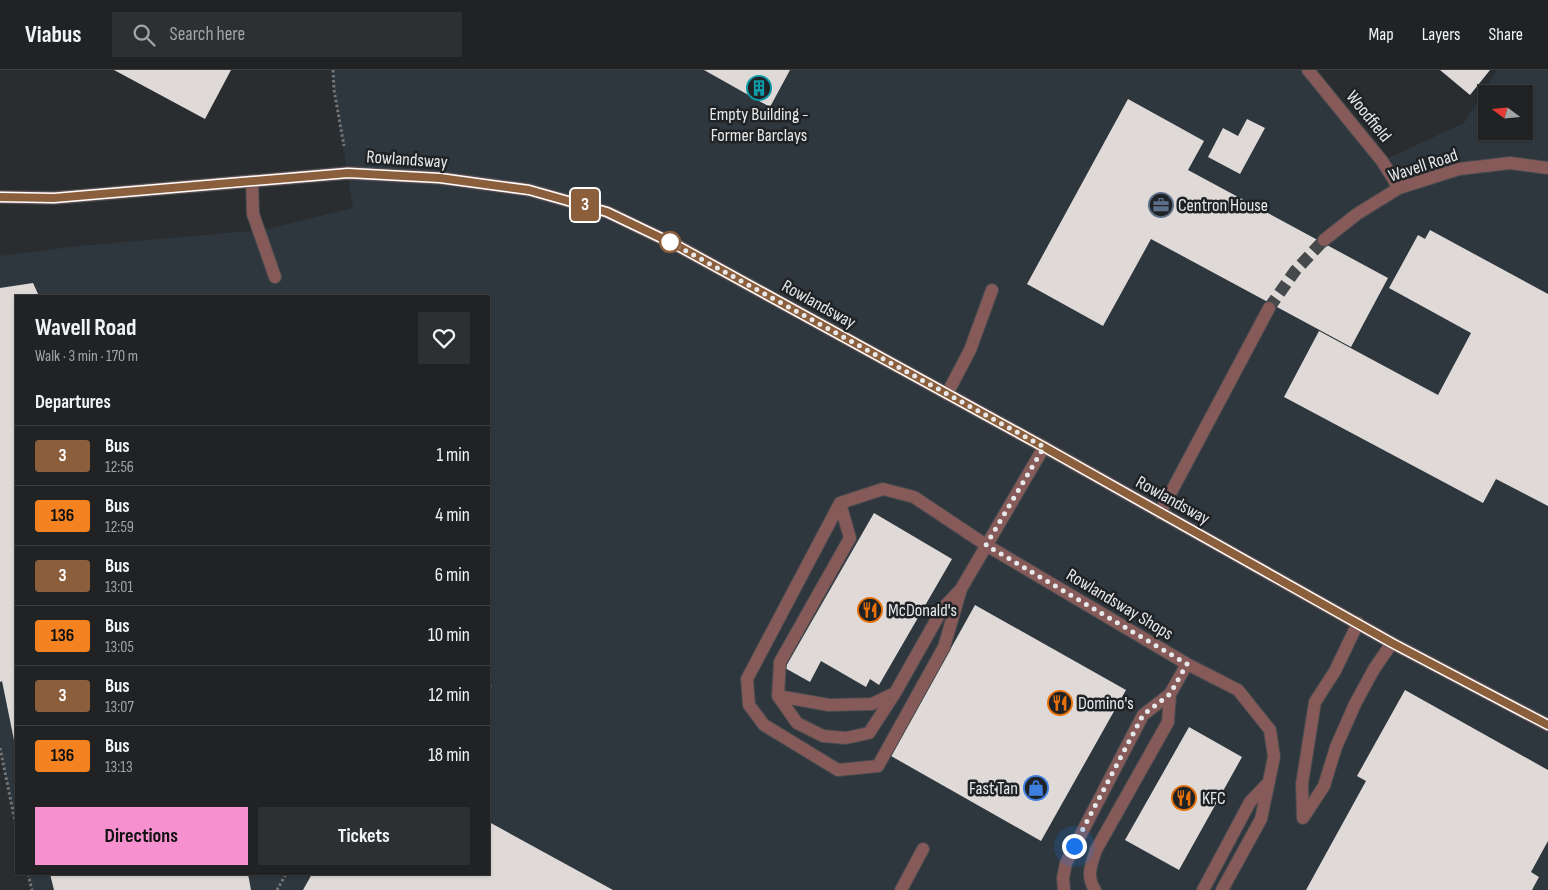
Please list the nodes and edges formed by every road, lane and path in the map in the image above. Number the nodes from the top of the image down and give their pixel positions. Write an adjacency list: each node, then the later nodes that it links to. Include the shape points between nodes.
1 (334, 70): 4 (path, via 334,90)
2 (1308, 70): 6 (street, Woodfield, via 1382,161)
3 (1548, 168): 6 (street, Wavell Road, via 1510,163 1458,168)
4 (348, 173): 5 (street, Rowlandsway); 12 (street, Rowlandsway, via 440,178 529,190 607,212 678,246)
5 (252, 181): 7 (street, Rowlandsway, via 54,198); 9 (street, via 253,214)
6 (1398, 188): 8 (street, Wavell Road)
7 (0, 197)
8 (1324, 240)
9 (274, 277)
10 (992, 290): 12 (street, via 970,350)
11 (1269, 308): 15 (street)
12 (947, 394): 13 (street, Rowlandsway)
13 (1044, 447): 15 (street, Rowlandsway); 16 (street)
14 (840, 503): 16 (street, Rowlandsway Shops, via 883,489 914,497); 17 (street, via 747,679 749,705 764,725 838,770 878,766 944,647); 23 (street, via 850,538 780,662)
15 (1160, 513): 18 (street, Rowlandsway)
16 (986, 545): 17 (street); 20 (street, Rowlandsway Shops)
17 (961, 589): 21 (street, via 943,608)
18 (1358, 624): 19 (street, Rowlandsway); 19 (street, via 1335,671 1315,702 1302,784 1303,818 1324,786 1354,704)
19 (1392, 643): 24 (street, Rowlandsway)
20 (1187, 664): 22 (street); 26 (street, Rowlandsway Shops, via 1238,690 1270,730 1274,757)
21 (896, 694): 23 (street, via 872,704 829,705); 23 (street, via 869,733 846,738 823,736 796,723)
22 (1170, 694): 34 (street, via 1143,715 1066,863); 35 (street, via 1168,722 1096,850 1090,868 1090,882)
23 (778, 696)
24 (1548, 725)
25 (0, 748): 27 (path)
26 (1269, 782): 36 (street, via 1250,802); 37 (street, via 1261,819)
27 (15, 821)
28 (923, 849): 33 (street)
29 (28, 875): 31 (path)
30 (285, 875): 32 (path)
31 (32, 890)
32 (277, 890)
33 (901, 890)
34 (1064, 890)
35 (1095, 890)
36 (1203, 890)
37 (1222, 890)

